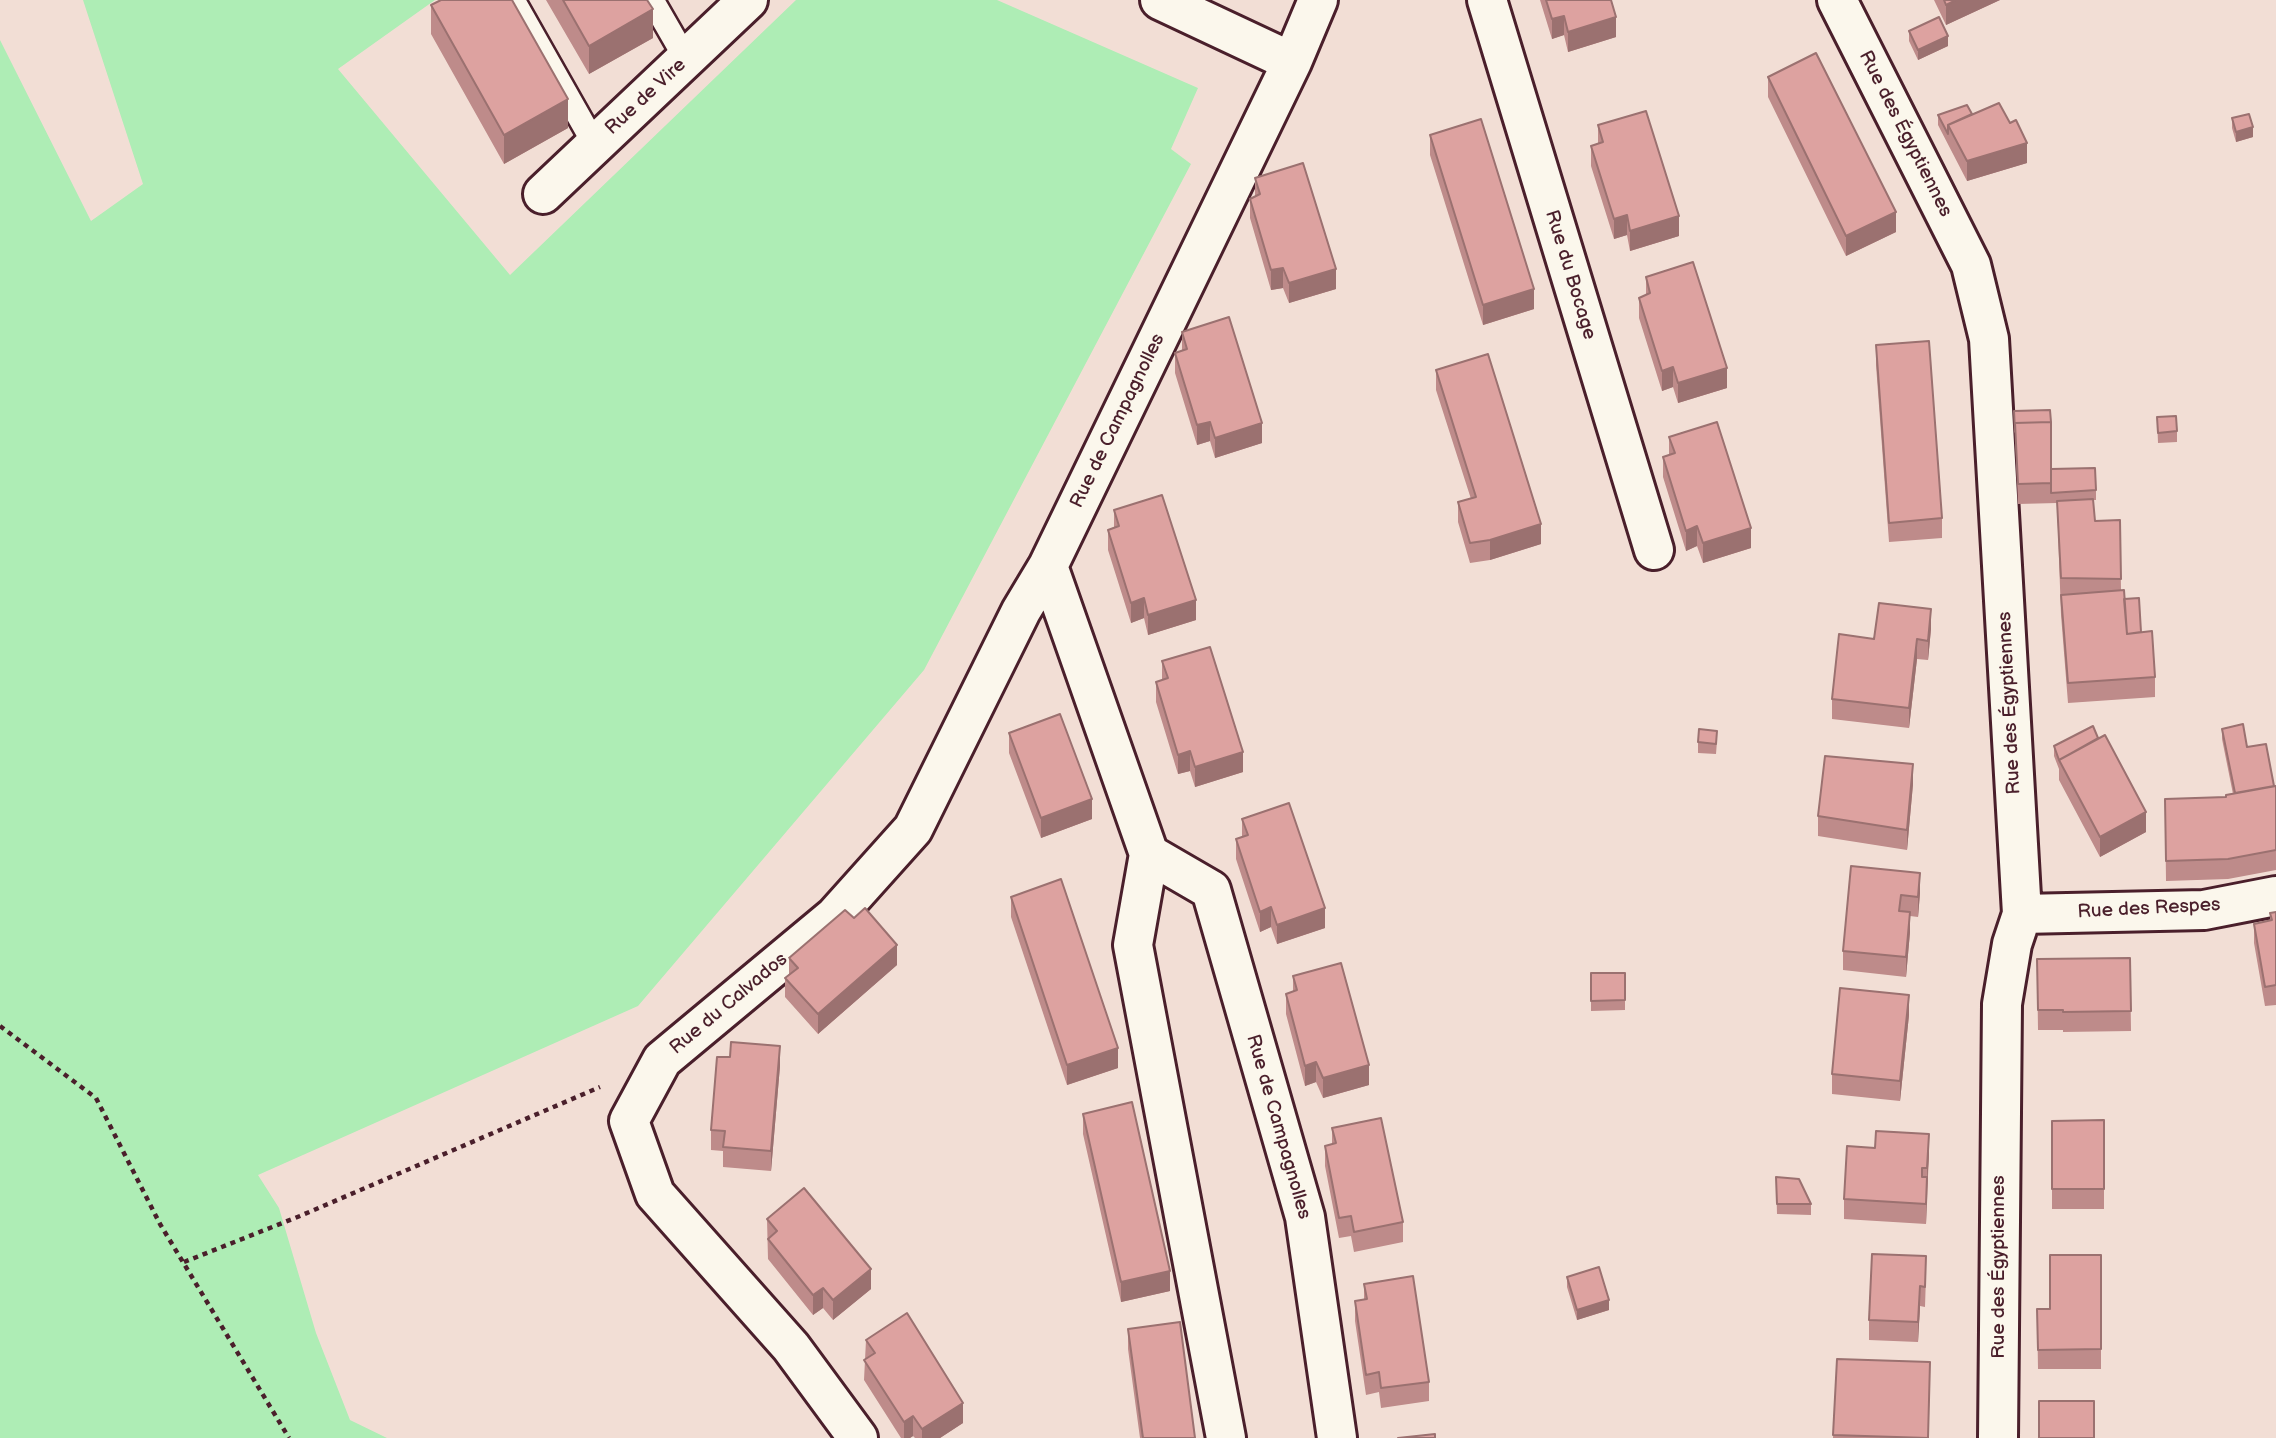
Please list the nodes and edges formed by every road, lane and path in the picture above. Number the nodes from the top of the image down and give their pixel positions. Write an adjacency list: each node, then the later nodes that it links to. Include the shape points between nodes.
1 (513, 0): 10 (lane)
2 (652, 0): 8 (lane)
3 (748, 0): 8 (street, Rue de Vire)
4 (1160, 0): 9 (street)
5 (1318, 0): 9 (street, Rue de Campagnolles)
6 (1486, 0): 12 (street, Rue du Bocage)
7 (1837, 0): 16 (street, Rue des Égyptiennes, via 1971,265 1989,339)
8 (686, 59): 10 (street, Rue de Vire)
9 (1292, 62): 13 (street, Rue de Campagnolles)
10 (595, 145): 11 (street, Rue de Vire)
11 (543, 194)
12 (1654, 550)
13 (1048, 565): 14 (street); 18 (street, Rue du Calvados, via 913,829 835,916)
14 (1149, 854): 22 (street, via 1133,945); 23 (street, Rue de Campagnolles, via 1211,890 1305,1217)
15 (2276, 896): 16 (street, Rue des Respes, via 2204,911)
16 (2022, 914): 24 (street, Rue des Égyptiennes, via 2002,1004)
17 (0, 1026): 19 (path, via 96,1098)
18 (662, 1060): 19 (path); 21 (street, Rue du Calvados, via 629,1121 655,1194 791,1347)
19 (184, 1262): 20 (path)
20 (289, 1438)
21 (858, 1438)
22 (1226, 1438)
23 (1337, 1438)
24 (1998, 1438)

